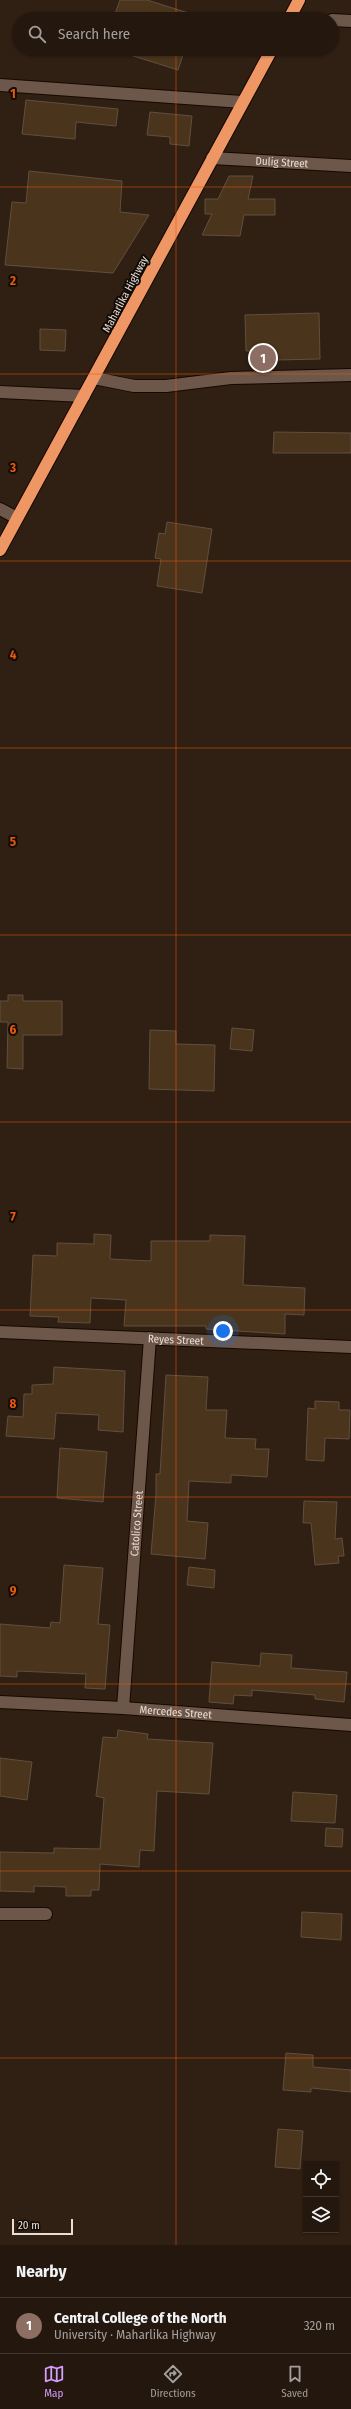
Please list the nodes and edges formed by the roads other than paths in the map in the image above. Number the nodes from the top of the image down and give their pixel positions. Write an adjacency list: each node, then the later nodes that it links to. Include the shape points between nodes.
1 (299, 0): 2 (highway)
2 (293, 12)
3 (339, 20): 4 (street)
4 (351, 21)
5 (268, 56): 7 (highway, Maharlika Highway)
6 (0, 84): 7 (street)
7 (242, 102): 8 (highway, Maharlika Highway)
8 (212, 158): 9 (street, Dulig Street); 11 (highway, Maharlika Highway)
9 (351, 166)
10 (351, 375): 11 (street, via 231,378 166,386 134,386)
11 (94, 378): 13 (highway, Maharlika Highway)
12 (0, 392): 13 (street)
13 (84, 396): 15 (highway, Maharlika Highway)
14 (0, 508): 15 (street)
15 (17, 518): 16 (highway, Maharlika Highway)
16 (0, 550)
17 (0, 1332): 18 (street, Reyes Street)
18 (150, 1338): 19 (street, Reyes Street); 21 (street, Catolico Street)
19 (351, 1347)
20 (0, 1702): 21 (street, Mercedes Street)
21 (122, 1708): 22 (street, Mercedes Street)
22 (351, 1725)
23 (0, 1914): 24 (street)
24 (46, 1914)

